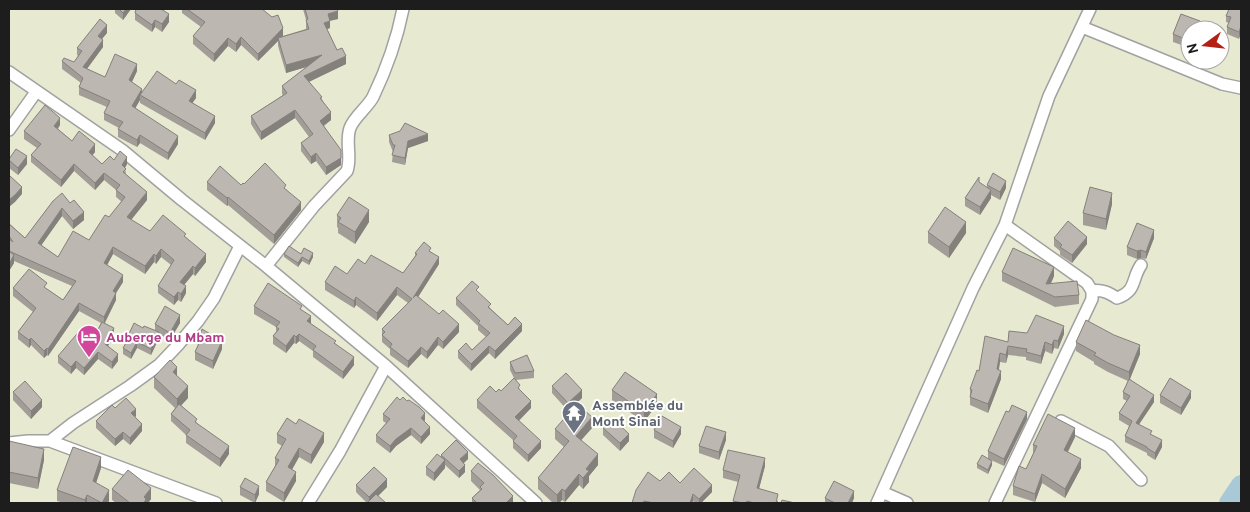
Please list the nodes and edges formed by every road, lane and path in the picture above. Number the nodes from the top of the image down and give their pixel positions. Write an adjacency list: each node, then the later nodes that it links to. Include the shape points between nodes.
1 (403, 9): 12 (street, via 391,53 372,98 350,128 347,170)
2 (1081, 9): 4 (street)
3 (1090, 9): 4 (street)
4 (1084, 24): 6 (street, via 1222,84); 9 (street, via 1049,96)
5 (9, 72): 7 (street)
6 (1241, 88)
7 (36, 92): 8 (street); 10 (street, via 122,150)
8 (9, 130)
9 (1005, 225): 13 (street, via 1087,283); 19 (street, via 973,288)
10 (240, 246): 12 (street); 16 (street, via 214,298 159,365)
11 (1142, 265): 13 (street, via 1128,294 1117,298 1099,289)
12 (266, 266): 14 (street)
13 (1092, 290): 15 (street, via 1092,298)
14 (386, 366): 21 (street); 22 (street)
15 (1040, 410): 18 (street, via 1109,446); 25 (street)
16 (50, 441): 17 (street); 20 (street)
17 (9, 443)
18 (1141, 480)
19 (882, 492): 23 (street); 24 (street)
20 (216, 503)
21 (308, 503)
22 (536, 503)
23 (877, 503)
24 (907, 503)
25 (996, 503)

